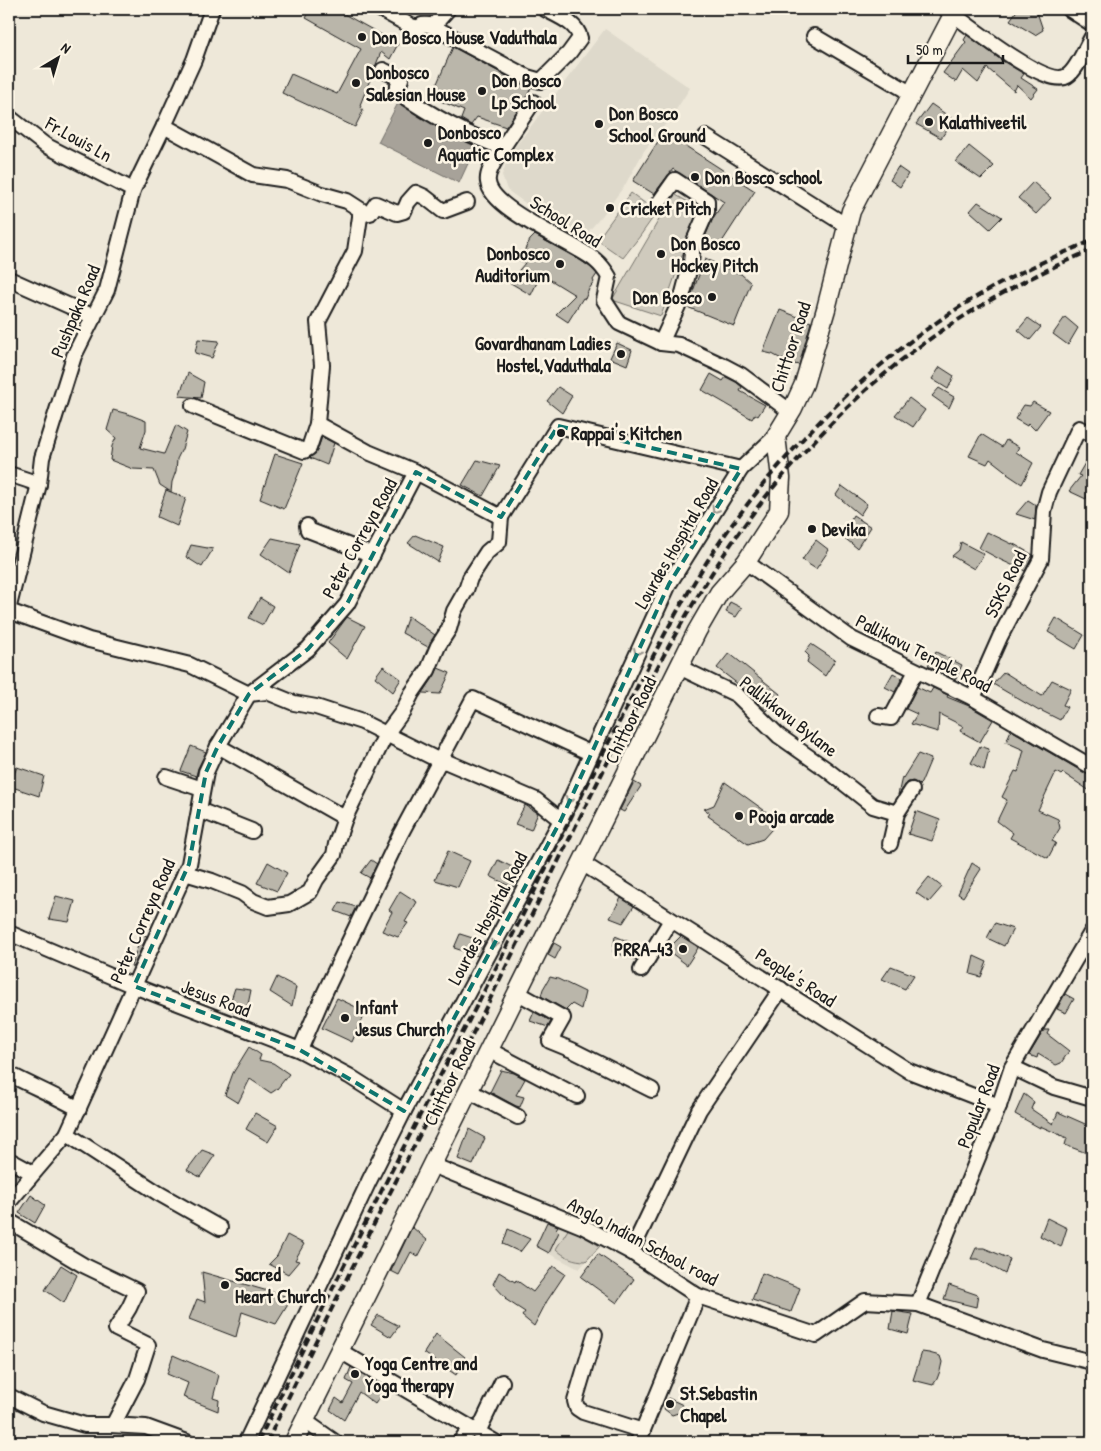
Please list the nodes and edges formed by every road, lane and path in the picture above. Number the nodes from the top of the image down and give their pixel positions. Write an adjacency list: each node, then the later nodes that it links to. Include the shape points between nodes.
1 (212, 9): 15 (street, Pushpaka Road, via 194,60)
2 (448, 9): 8 (street)
3 (546, 9): 8 (street, via 579,31 580,38 541,81 527,77)
4 (1069, 9): 7 (street)
5 (382, 10): 8 (street, via 411,26)
6 (952, 10): 10 (street, via 1025,65 1058,78 1067,76 1074,68); 12 (main road, Chittoor Road)
7 (1092, 24)
8 (433, 26)
9 (814, 36): 12 (street)
10 (1092, 37)
11 (383, 70): 17 (street, via 401,79 396,91 414,104 445,122)
12 (912, 94): 22 (main road, Chittoor Road, via 851,211)
13 (533, 102): 17 (street)
14 (9, 117): 18 (street, Fr.Louis Ln, via 45,145)
15 (164, 126): 18 (street, Pushpaka Road); 21 (street, via 253,175 287,180 347,202 361,210)
16 (706, 137): 22 (street)
17 (503, 147): 25 (street, School Road, via 487,180 490,192 524,218 594,259 609,277 604,300 619,323)
18 (133, 190): 24 (street, Pushpaka Road, via 107,290)
19 (467, 202): 21 (street, via 443,212 416,193 404,211 396,213 376,204 370,213)
20 (658, 204): 25 (street, via 675,180 707,201 707,211 693,243 682,297)
21 (360, 215): 28 (street, via 355,251 318,322 322,365)
22 (847, 226): 27 (main road, Chittoor Road, via 804,384)
23 (9, 279): 24 (street)
24 (94, 317): 34 (street, Pushpaka Road, via 74,356 42,458)
25 (661, 342): 27 (street, School Road, via 679,345 741,375)
26 (193, 406): 28 (street, via 304,451 309,448)
27 (791, 412): 30 (main road, Chittoor Road)
28 (317, 424): 32 (street, via 368,452)
29 (1092, 434): 44 (street, SSKS Road, via 1079,428 1048,492 1041,559 1000,637)
30 (776, 436): 31 (street); 38 (main road, Chittoor Road, via 781,478 779,511)
31 (741, 469): 35 (street, via 558,426); 48 (street, Lourdes Hospital Road, one-way to 48, via 669,584)
32 (416, 472): 35 (street, Peter Correya Road); 37 (street, Peter Correya Road)
33 (9, 474): 34 (street)
34 (39, 484): 39 (street, Pushpaka Road)
35 (501, 517): 46 (street, via 499,542 487,552 470,578 428,670)
36 (307, 526): 37 (street, via 308,530)
37 (373, 555): 43 (street, Peter Correya Road, via 348,604 308,649)
38 (746, 562): 41 (main road, Chittoor Road, via 719,593); 42 (street, Pallikavu Temple Road, via 852,639)
39 (9, 606)
40 (9, 611): 43 (street, via 90,640 190,665)
41 (679, 667): 55 (street, Pallikkavu Bylane, via 737,694 779,736 873,806); 60 (main road, Chittoor Road)
42 (916, 671): 44 (street, Pallikavu Temple Road); 45 (street, via 892,718)
43 (249, 694): 46 (street, via 267,692 362,722); 47 (street, Peter Correya Road)
44 (973, 698): 50 (street, Pallikavu Temple Road)
45 (878, 716)
46 (386, 734): 49 (street); 56 (street)
47 (218, 746): 52 (street, Peter Correya Road); 56 (street)
48 (590, 753): 49 (street, via 473,699); 57 (street, Lourdes Hospital Road, one-way to 57)
49 (440, 761): 57 (street, via 536,800); 69 (street, via 395,844)
50 (1092, 767)
51 (166, 777): 52 (street)
52 (202, 789): 54 (street, Peter Correya Road)
53 (912, 790): 55 (street)
54 (199, 810): 58 (street); 61 (street, Peter Correya Road)
55 (897, 813): 59 (street)
56 (346, 818): 61 (street, via 334,855 310,892 289,904 268,907 242,893)
57 (560, 820): 79 (street, Lourdes Hospital Road, one-way to 79)
58 (252, 831)
59 (890, 844)
60 (582, 863): 62 (street, People's Road); 68 (main road, Chittoor Road)
61 (185, 873): 66 (street, Peter Correya Road)
62 (672, 920): 65 (street); 67 (street, People's Road)
63 (1092, 931): 71 (street, Popular Road)
64 (9, 932): 66 (street, Jesus Road)
65 (641, 970)
66 (134, 986): 69 (street, Jesus Road); 78 (street, Peter Correya Road)
67 (781, 989): 77 (street, People's Road, via 909,1071); 88 (street, via 699,1110)
68 (518, 993): 70 (main road, Chittoor Road); 73 (street, via 563,1018 550,1041)
69 (300, 1050): 79 (street, Jesus Road)
70 (489, 1050): 74 (main road, Chittoor Road); 75 (street)
71 (1012, 1067): 76 (street, via 1054,1087); 77 (street, Popular Road)
72 (9, 1074): 78 (street)
73 (652, 1090)
74 (469, 1091): 80 (street); 83 (main road, Chittoor Road)
75 (577, 1096)
76 (1092, 1098)
77 (999, 1106): 90 (street, Popular Road)
78 (78, 1109): 81 (street, Peter Correya Road)
79 (404, 1111): 101 (street, Lourdes Hospital Road)
80 (518, 1117)
81 (67, 1134): 84 (street, Peter Correya Road); 87 (street, via 158,1194)
82 (9, 1160): 84 (street)
83 (432, 1165): 88 (street, Anglo Indian School road, via 584,1227); 92 (main road, Chittoor Road)
84 (33, 1173): 85 (street, Peter Correya Road)
85 (9, 1202)
86 (9, 1221): 97 (street, via 83,1266 137,1291 116,1329 148,1345 137,1379)
87 (220, 1228)
88 (631, 1252): 89 (street, Anglo Indian School road)
89 (698, 1296): 90 (street, Anglo Indian School road, via 816,1335 865,1301); 99 (street)
90 (918, 1304): 93 (street, via 1043,1350)
91 (596, 1334): 99 (street, via 575,1402 577,1408)
92 (340, 1351): 96 (main road, Chittoor Road); 98 (street)
93 (1092, 1362)
94 (502, 1382): 98 (street)
95 (9, 1396): 97 (street, via 43,1412 85,1425)
96 (305, 1421): 102 (main road, Chittoor Road); 103 (street)
97 (113, 1425): 100 (street, via 146,1427)
98 (474, 1430): 104 (street); 105 (street)
99 (640, 1437)
100 (187, 1442)
101 (246, 1442)
102 (294, 1442)
103 (335, 1442)
104 (460, 1442)
105 (495, 1442)

